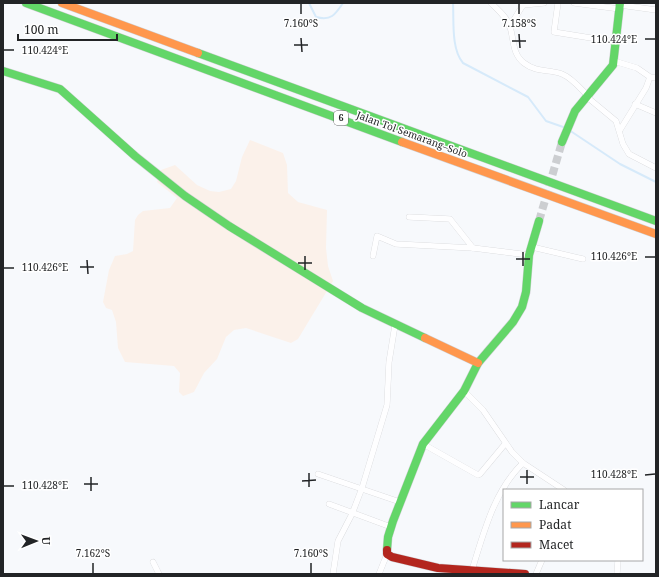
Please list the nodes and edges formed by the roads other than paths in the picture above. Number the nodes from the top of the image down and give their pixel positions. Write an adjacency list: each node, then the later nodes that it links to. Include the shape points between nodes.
1 (26, 3): 24 (main road, Jalan Tol Semarang–Solo / 6, via 136,41)
2 (62, 3): 23 (main road, Jalan Tol Semarang–Solo / 6)
3 (491, 3): 10 (street, via 507,19)
4 (544, 3): 7 (street)
5 (558, 3): 11 (street, via 554,32)
6 (574, 3): 8 (street)
7 (523, 4): 10 (street)
8 (620, 6): 9 (street); 11 (main road)
9 (656, 10)
10 (510, 26): 15 (street, via 514,48 524,63 534,69 564,75)
11 (616, 42): 12 (main road)
12 (614, 61): 14 (street, via 637,68); 15 (main road, via 603,79)
13 (3, 71): 30 (main road, via 60,89 135,156 185,196 309,276)
14 (653, 77): 16 (street)
15 (587, 96): 18 (street, via 614,119); 19 (main road, via 570,121)
16 (635, 104): 17 (street); 18 (street)
17 (656, 114)
18 (620, 130): 20 (street, via 628,153)
19 (562, 142)
20 (656, 168)
21 (409, 217): 26 (street, via 450,219)
22 (539, 221): 25 (main road)
23 (656, 221)
24 (656, 234)
25 (532, 247): 27 (main road); 29 (street)
26 (473, 248): 27 (street); 28 (street, via 396,244 376,236)
27 (529, 255): 31 (main road, via 526,292 520,311)
28 (373, 256)
29 (583, 260)
30 (395, 325): 31 (main road); 37 (street, via 389,362 387,405)
31 (478, 363): 32 (main road)
32 (464, 391): 33 (main road); 34 (street, via 483,410)
33 (423, 444): 34 (street, via 478,475); 39 (main road)
34 (505, 444): 35 (street)
35 (523, 463): 38 (street); 47 (street, via 510,477 497,499)
36 (318, 474): 37 (street)
37 (362, 488): 39 (street); 41 (street)
38 (563, 489)
39 (400, 502): 42 (main road)
40 (329, 504): 41 (street)
41 (352, 514): 42 (street); 51 (street, via 338,541)
42 (391, 527): 43 (main road)
43 (387, 554): 48 (main road); 52 (street)
44 (542, 561): 54 (street)
45 (618, 561): 55 (street)
46 (154, 562): 50 (street)
47 (472, 570): 48 (main road); 49 (main road)
48 (437, 571)
49 (510, 573): 53 (main road)
50 (159, 574)
51 (333, 574)
52 (379, 574)
53 (525, 574)
54 (536, 574)
55 (617, 574)

